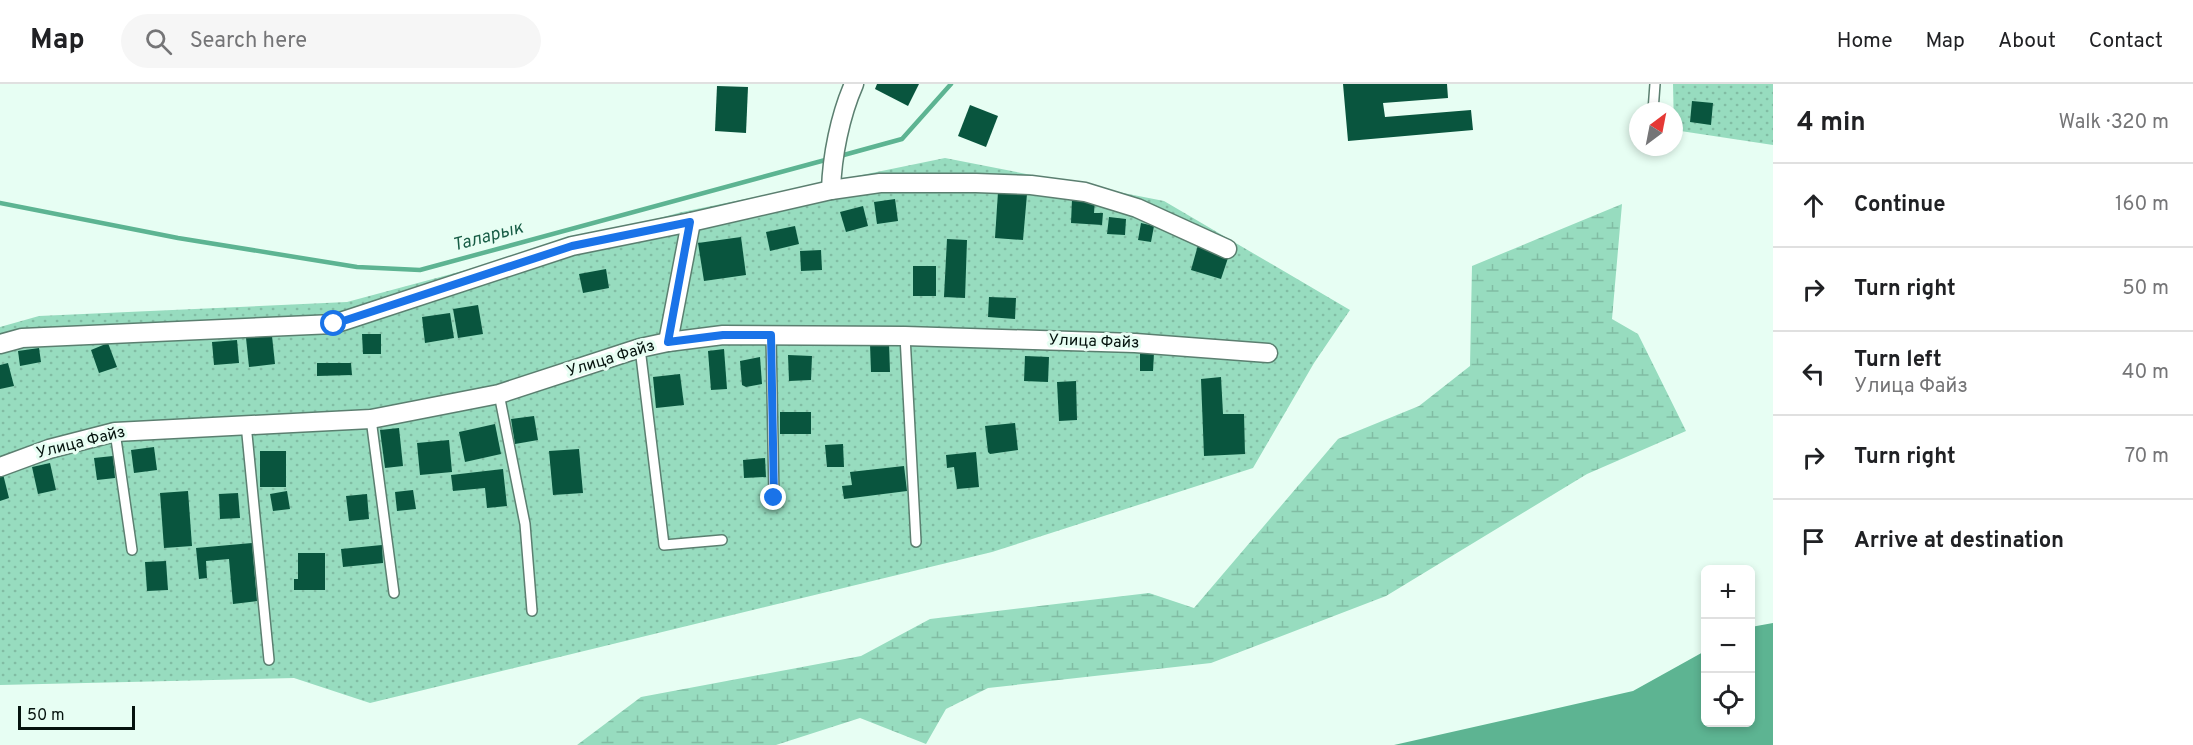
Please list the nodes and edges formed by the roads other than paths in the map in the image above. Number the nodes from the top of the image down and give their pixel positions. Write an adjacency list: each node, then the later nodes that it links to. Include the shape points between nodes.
1 (854, 84): 4 (street, via 834,161)
2 (1655, 84): 3 (lane)
3 (1654, 102)
4 (831, 190): 5 (street); 6 (street, via 880,183 976,183 1085,192 1137,208)
5 (690, 222): 9 (street); 10 (street, via 572,246 334,324 22,338)
6 (1227, 249)
7 (771, 335): 8 (street, Улица Файз); 9 (street, Улица Файз, via 723,335); 18 (lane)
8 (905, 336): 12 (street, Улица Файз, via 1135,343); 20 (lane)
9 (668, 342): 11 (street, Улица Файз)
10 (0, 344)
11 (640, 348): 13 (street, Улица Файз); 19 (lane, via 664,545)
12 (1268, 353)
13 (499, 394): 14 (street, Улица Файз); 23 (lane, via 525,524)
14 (371, 419): 15 (street, Улица Файз); 22 (lane)
15 (246, 424): 16 (street, Улица Файз); 24 (lane)
16 (115, 432): 17 (street, Улица Файз); 21 (lane)
17 (0, 467)
18 (774, 498)
19 (722, 540)
20 (916, 542)
21 (132, 550)
22 (394, 593)
23 (532, 611)
24 (269, 660)

